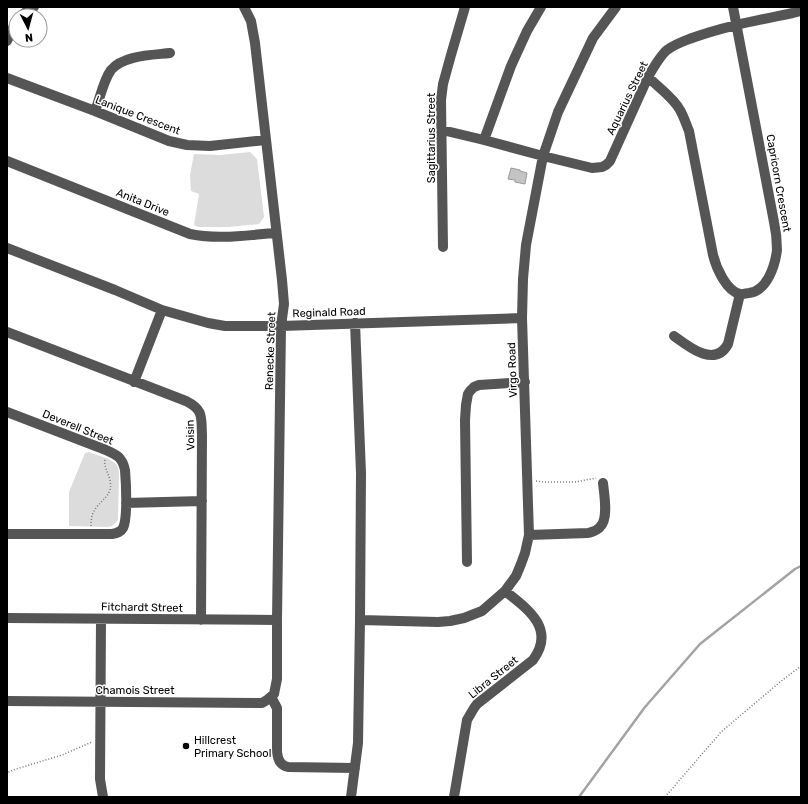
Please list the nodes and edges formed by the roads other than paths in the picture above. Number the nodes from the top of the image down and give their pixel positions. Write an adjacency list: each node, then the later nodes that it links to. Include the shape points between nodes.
1 (244, 7): 13 (street, Renecke Street, via 251,21 255,43)
2 (465, 7): 12 (street, Sagittarius Street, via 443,84)
3 (541, 7): 14 (street, via 511,66)
4 (616, 7): 15 (street, Virgo Road, via 593,38 558,112)
5 (733, 7): 7 (street, Capricorn Crescent)
6 (801, 11): 7 (street, Aquarius Street)
7 (736, 25): 10 (street, Aquarius Street, via 700,35 674,46 666,51); 20 (street, Capricorn Crescent, via 777,240 775,258 764,285 753,293)
8 (170, 53): 11 (street, via 141,56 117,65 105,82)
9 (7, 78): 11 (street, Lanique Crescent)
10 (648, 78): 15 (street, Aquarius Street, via 606,165 592,168); 20 (street, via 680,109 689,131 716,266 724,281)
11 (95, 111): 13 (street, Lanique Crescent, via 163,139 187,145 210,146)
12 (442, 130): 14 (street); 19 (street, Sagittarius Street)
13 (266, 140): 17 (street, Renecke Street)
14 (484, 140): 15 (street)
15 (542, 156): 22 (street, Virgo Road, via 526,245)
16 (7, 160): 17 (street, Anita Drive, via 190,234 220,238)
17 (276, 233): 24 (street, Renecke Street, via 284,304)
18 (7, 248): 21 (street, Reginald Road)
19 (443, 248)
20 (740, 294): 26 (street, via 728,344 722,352 714,355 699,352)
21 (162, 310): 24 (street, Reginald Road, via 225,326); 27 (street)
22 (522, 318): 23 (street, Reginald Road); 28 (street, Virgo Road)
23 (355, 323): 24 (street, Reginald Road); 41 (street, via 361,472)
24 (281, 326): 40 (street, Renecke Street)
25 (7, 332): 27 (street, Voisin)
26 (674, 336)
27 (134, 382): 31 (street, Voisin, via 186,401 201,414)
28 (525, 382): 34 (street, Virgo Road); 35 (street, via 478,385 468,394 465,415)
29 (7, 412): 32 (street, Deverell Street, via 115,454 124,464)
30 (603, 483): 34 (street, via 605,506 601,527 588,533)
31 (202, 501): 32 (street); 39 (street, Voisin)
32 (126, 504): 33 (street, Deverell Street, via 125,523 120,531 112,534)
33 (7, 534)
34 (529, 535): 36 (street, Virgo Road, via 516,576)
35 (467, 562)
36 (505, 591): 41 (street, Virgo Road, via 482,610 450,621); 48 (street, Libra Street, via 527,608 537,622 541,630 540,646 532,660 478,704 470,714)
37 (7, 618): 38 (street, Fitchardt Street)
38 (101, 619): 39 (street, Fitchardt Street); 44 (street)
39 (201, 620): 40 (street, Fitchardt Street)
40 (277, 620): 42 (street, Renecke Street, via 277,679 274,694)
41 (360, 620): 45 (street, via 358,743)
42 (266, 700): 44 (street, Chamois Street); 45 (street, via 277,708 277,752 282,764 288,767)
43 (7, 701): 44 (street, Chamois Street)
44 (101, 702): 46 (street, via 100,779)
45 (355, 768): 47 (street)
46 (103, 797)
47 (351, 797)
48 (454, 797)

